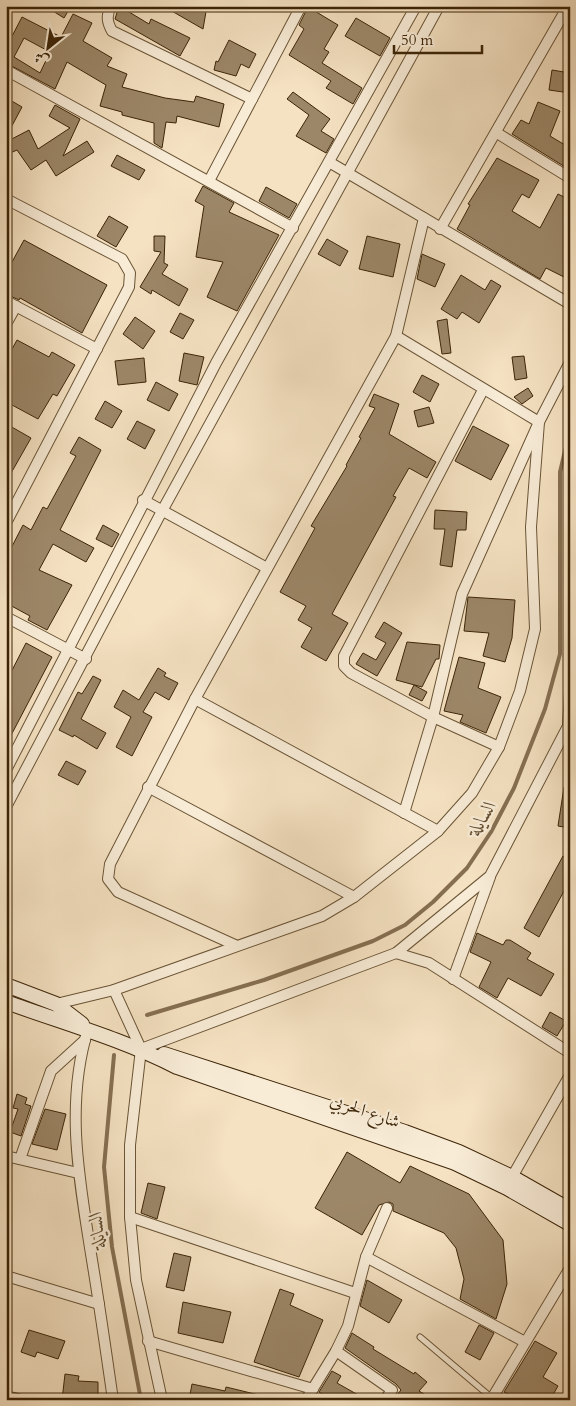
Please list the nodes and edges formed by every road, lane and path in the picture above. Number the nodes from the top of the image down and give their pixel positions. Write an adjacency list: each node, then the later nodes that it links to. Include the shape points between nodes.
1 (111, 6): 7 (street, via 107,22 112,31)
2 (301, 6): 7 (street)
3 (416, 6): 9 (street)
4 (439, 6): 10 (street)
5 (568, 6): 8 (street)
6 (6, 70): 12 (street)
7 (252, 99): 12 (street)
8 (497, 133): 11 (street); 16 (street)
9 (329, 162): 10 (street); 15 (street)
10 (347, 172): 14 (street); 26 (street)
11 (570, 178)
12 (208, 181): 15 (street)
13 (6, 199): 21 (street, via 122,259 130,273 129,287)
14 (424, 218): 16 (street); 20 (street)
15 (293, 228): 25 (street)
16 (440, 229): 18 (street)
17 (11, 303): 19 (street); 21 (street)
18 (570, 304)
19 (6, 324)
20 (396, 336): 23 (street); 28 (street)
21 (97, 348): 27 (street)
22 (570, 362): 24 (street)
23 (483, 390): 24 (street); 34 (street, via 344,656 344,666 351,674)
24 (538, 422): 34 (street, via 462,594); 36 (street, via 531,527 535,629 520,691)
25 (143, 500): 26 (street); 30 (street)
26 (162, 511): 28 (street); 31 (street)
27 (6, 523)
28 (267, 568): 33 (street)
29 (6, 617): 30 (street)
30 (67, 649): 31 (street); 37 (street)
31 (86, 659): 39 (street)
32 (570, 692): 35 (street)
33 (195, 699): 38 (street); 40 (street)
34 (433, 717): 36 (street); 40 (street)
35 (569, 725): 42 (street)
36 (499, 747): 41 (street, via 472,793)
37 (8, 763)
38 (148, 787): 43 (street); 44 (street, via 110,864 108,879 118,892)
39 (6, 808)
40 (404, 813): 41 (street)
41 (438, 831): 43 (street)
42 (490, 876): 45 (street); 46 (street)
43 (354, 897): 44 (street, via 322,916)
44 (235, 945): 48 (street)
45 (396, 953): 46 (street, via 429,963); 52 (street)
46 (453, 979): 53 (street)
47 (6, 985): 50 (street, شارع الحربي)
48 (114, 990): 50 (street); 52 (street)
49 (6, 1002): 51 (street, شارع الحربي)
50 (56, 1004): 51 (street, شارع الحربي)
51 (86, 1035): 52 (street, شارع الحربي); 55 (street, via 51,1072); 57 (street, via 75,1093)
52 (141, 1049): 58 (street, شارع الحربي, via 180,1058 405,1132 459,1152); 61 (street, via 130,1145); 62 (street, شارع الحربي, via 177,1067 455,1163)
53 (570, 1053)
54 (570, 1075): 58 (street)
55 (20, 1159): 56 (street); 57 (street)
56 (7, 1160)
57 (78, 1174): 67 (street)
58 (512, 1178): 60 (street, شارع الحربي)
59 (387, 1208): 63 (street)
60 (570, 1210)
61 (130, 1217): 66 (street); 69 (street, via 136,1280)
62 (570, 1224)
63 (366, 1257): 66 (street); 70 (street)
64 (570, 1268): 70 (street)
65 (6, 1276): 67 (street)
66 (355, 1293): 71 (street, via 348,1326)
67 (99, 1304): 76 (street)
68 (420, 1337): 74 (lane)
69 (148, 1341): 72 (street); 77 (street)
70 (525, 1342): 74 (street)
71 (336, 1352): 72 (street); 79 (street, via 392,1390)
72 (313, 1389): 78 (street)
73 (6, 1396): 75 (street)
74 (492, 1399)
75 (22, 1400)
76 (113, 1400)
77 (162, 1400)
78 (306, 1400)
79 (385, 1400)

